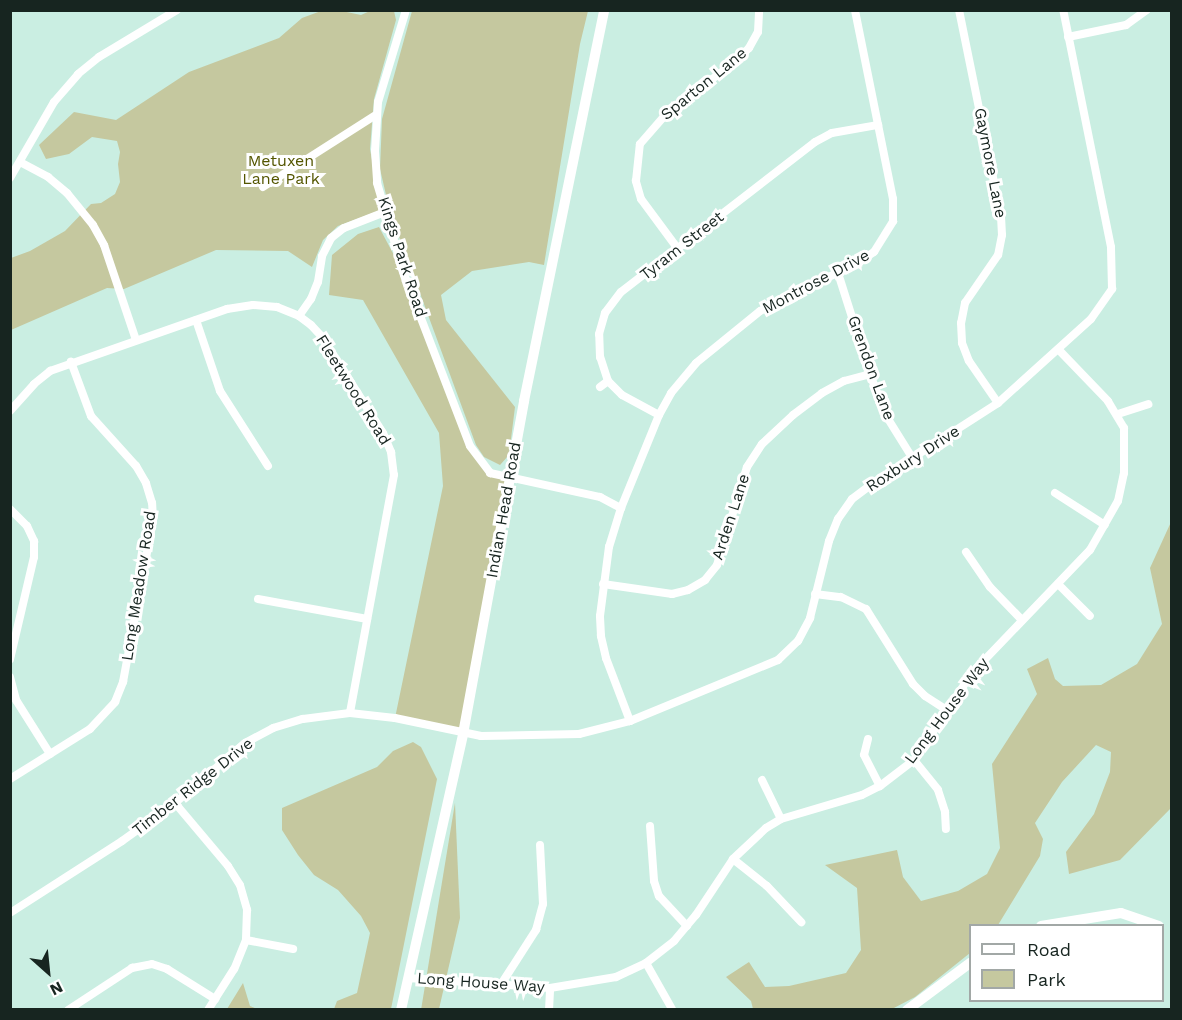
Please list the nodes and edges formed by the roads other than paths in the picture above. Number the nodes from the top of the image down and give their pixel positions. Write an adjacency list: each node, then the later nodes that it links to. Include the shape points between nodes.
1 (177, 10): 12 (street, via 78,74 54,102)
2 (406, 10): 10 (street, Kings Park Road)
3 (604, 10): 33 (main road, Indian Head Road)
4 (759, 10): 16 (street, Sparton Lane, via 758,32 749,48 665,115 640,144 636,181 640,199)
5 (855, 10): 11 (street, Montrose Drive)
6 (959, 10): 26 (street, Gaymore Lane, via 1002,235 998,255 965,303 962,344)
7 (1063, 10): 9 (street, Roxbury Drive)
8 (1147, 10): 9 (street, via 1126,25)
9 (1068, 37): 21 (street, Roxbury Drive, via 1113,267 1112,289 1101,307)
10 (377, 114): 14 (street); 15 (street, Kings Park Road, via 377,183)
11 (878, 125): 16 (street, Tyram Street, via 832,133 815,142); 17 (street, Montrose Drive, via 893,199 893,221 874,252)
12 (20, 162): 13 (street); 20 (street, via 57,184 93,225 104,245)
13 (10, 178)
14 (263, 187)
15 (385, 212): 18 (street, via 344,228 331,238 322,256 314,291); 33 (street, Kings Park Road, via 404,274 470,446 490,473)
16 (678, 249): 24 (street, Tyram Street, via 621,292 605,313 599,334 600,357)
17 (838, 273): 23 (street, Grendon Lane); 30 (street, Montrose Drive, via 794,293 742,326 696,363)
18 (299, 316): 19 (street, Fleetwood Road, via 277,307 253,304); 44 (street, Fleetwood Road, via 322,337 391,452 392,496)
19 (196, 320): 20 (street, Fleetwood Road); 32 (street, via 220,391)
20 (136, 340): 22 (street, Fleetwood Road)
21 (1058, 349): 26 (street, Roxbury Drive); 29 (street)
22 (71, 362): 28 (street, Fleetwood Road, via 50,371); 53 (street, Long Meadow Road, via 91,416 136,465 146,483 153,520 123,682 115,702 90,729)
23 (870, 374): 31 (street, Grendon Lane, via 885,414); 39 (street, Arden Lane, via 844,381 822,393 792,414 762,444 747,467 717,565 705,580 672,594)
24 (608, 381): 25 (street); 30 (street, via 622,395)
25 (600, 387)
26 (998, 403): 31 (street, Roxbury Drive)
27 (1148, 404): 29 (street)
28 (10, 411)
29 (1118, 414): 37 (street, Long House Way, via 1124,428 1124,473 1118,501)
30 (659, 415): 35 (street, Montrose Drive)
31 (913, 459): 41 (street, Roxbury Drive, via 852,499 829,541)
32 (268, 466)
33 (510, 479): 35 (street, Kings Park Road, via 600,497); 51 (main road, Indian Head Road)
34 (1055, 494): 37 (street)
35 (621, 508): 39 (street, Montrose Drive)
36 (10, 509): 46 (street, via 27,526 34,541 34,557)
37 (1105, 525): 40 (street, Long House Way, via 1090,550)
38 (966, 552): 45 (street, via 990,587)
39 (603, 584): 50 (street, Montrose Drive, via 600,636)
40 (1058, 584): 43 (street); 45 (street, Long House Way)
41 (814, 594): 48 (street, via 847,598 867,609 913,684); 50 (street, Roxbury Drive, via 810,618 802,633 778,660)
42 (258, 599): 44 (street)
43 (1090, 616)
44 (367, 619): 49 (street, Fleetwood Road)
45 (1022, 620): 48 (street, Long House Way, via 972,673)
46 (10, 659)
47 (10, 677): 53 (street, via 16,700)
48 (948, 711): 54 (street, Long House Way)
49 (350, 713): 51 (street, Timber Ridge Drive, via 395,718); 58 (street, Timber Ridge Drive, via 303,719 273,728 245,743)
50 (630, 722): 51 (street, Roxbury Drive, via 579,734)
51 (463, 734): 73 (main road, Indian Head Road)
52 (868, 739): 57 (street, via 864,755)
53 (50, 754): 55 (street, Long Meadow Road)
54 (914, 760): 57 (street, Long House Way); 61 (street, via 938,790)
55 (10, 779)
56 (762, 780): 59 (street)
57 (880, 786): 59 (street, Long House Way, via 845,801)
58 (175, 803): 64 (street, Timber Ridge Drive); 69 (street, via 240,885 247,910)
59 (781, 819): 63 (street, Long House Way, via 753,838)
60 (650, 826): 68 (street, via 658,896)
61 (946, 829)
62 (540, 845): 74 (street, via 543,904 536,930)
63 (733, 859): 65 (street, via 767,885); 68 (street, Long House Way)
64 (10, 912)
65 (801, 922)
66 (1053, 924): 67 (main road, via 1121,913)
67 (1155, 924)
68 (687, 926): 71 (street, Long House Way)
69 (246, 940): 70 (street); 76 (street)
70 (293, 949)
71 (646, 963): 75 (street, Long House Way, via 616,977); 77 (street)
72 (969, 964): 82 (main road)
73 (408, 978): 74 (street, Long House Way); 80 (main road, Indian Head Road)
74 (500, 986): 75 (street, Long House Way)
75 (550, 988): 81 (street)
76 (215, 999): 78 (street, via 152,964 132,968); 79 (street)
77 (672, 1009)
78 (68, 1010)
79 (208, 1010)
80 (401, 1010)
81 (549, 1010)
82 (907, 1010)

